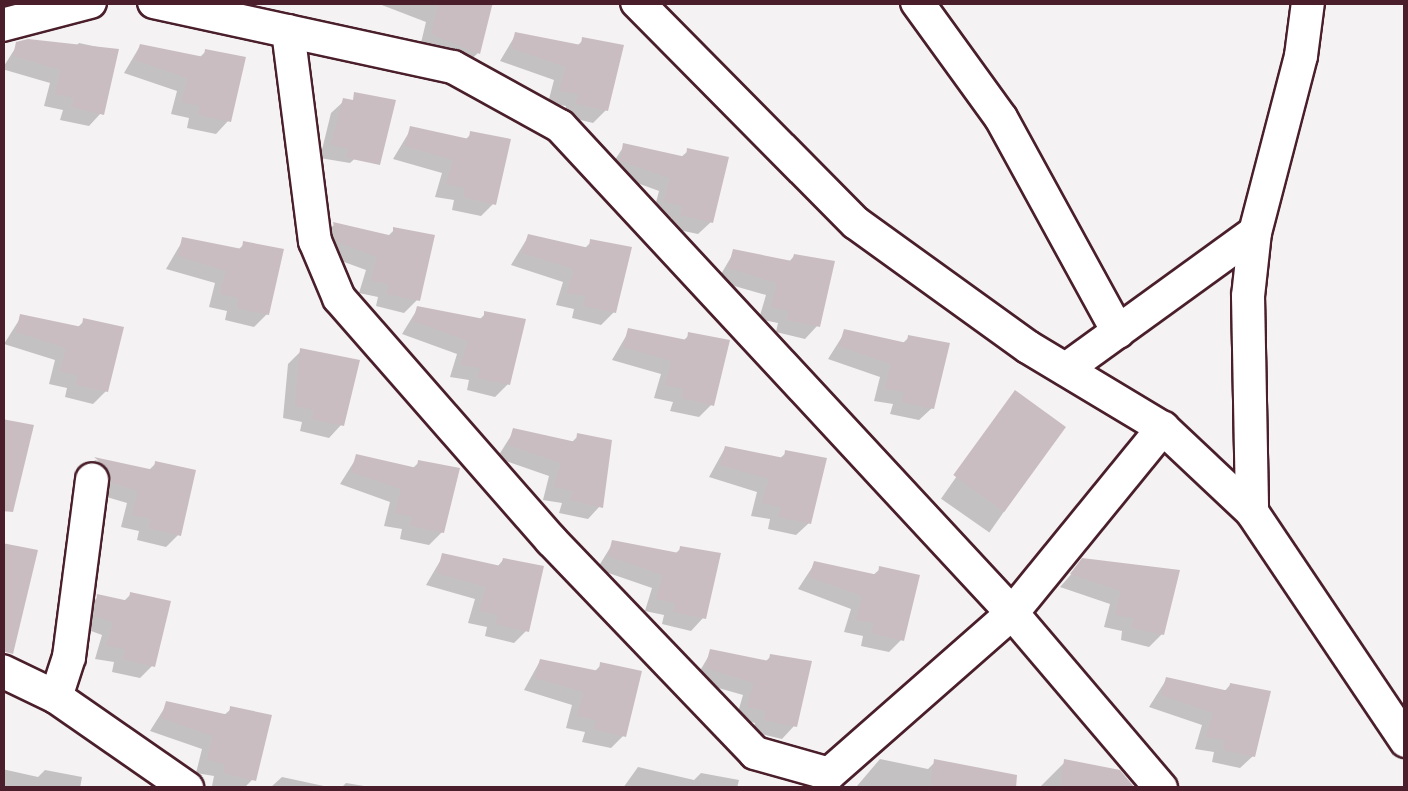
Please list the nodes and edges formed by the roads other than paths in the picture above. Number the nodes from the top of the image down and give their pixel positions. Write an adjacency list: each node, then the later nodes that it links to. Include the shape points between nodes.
1 (90, 2): 6 (street)
2 (154, 2): 7 (street)
3 (637, 2): 10 (street, via 856,223)
4 (917, 2): 9 (street, via 1001,118)
5 (1308, 2): 8 (street, via 1302,56)
6 (2, 25)
7 (288, 31): 14 (street, via 453,67 560,126); 14 (street, via 315,241 338,298 551,540 755,752 829,774)
8 (1256, 232): 9 (street); 13 (street, via 1248,316)
9 (1118, 332): 10 (street)
10 (1066, 370): 11 (street)
11 (1163, 428): 13 (street); 14 (street)
12 (92, 480): 16 (street, via 69,657)
13 (1252, 512): 17 (street)
14 (1012, 612): 19 (street)
15 (2, 672): 16 (street)
16 (56, 697): 18 (street)
17 (1406, 742)
18 (187, 788)
19 (1162, 788)

